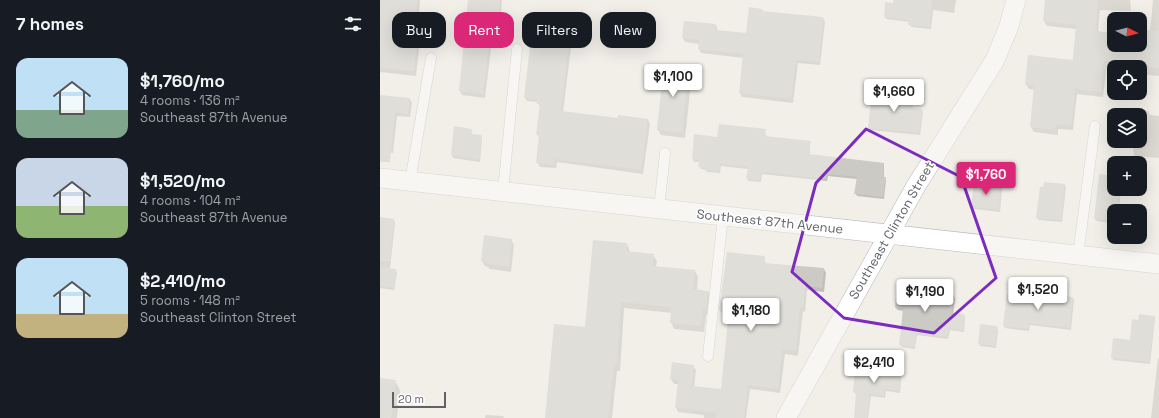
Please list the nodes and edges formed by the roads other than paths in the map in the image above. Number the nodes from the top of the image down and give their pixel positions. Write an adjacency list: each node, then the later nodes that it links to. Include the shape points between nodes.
1 (1016, 0): 11 (street, Southeast Clinton Street, via 1010,26 995,60)
2 (517, 49): 8 (lane)
3 (431, 58): 7 (lane)
4 (1095, 126): 12 (lane)
5 (666, 153): 9 (lane)
6 (380, 178): 7 (street, Southeast 87th Avenue)
7 (410, 182): 8 (street, Southeast 87th Avenue)
8 (503, 192): 9 (street, Southeast 87th Avenue)
9 (659, 209): 10 (street, Southeast 87th Avenue)
10 (723, 216): 11 (street, Southeast 87th Avenue); 14 (lane)
11 (888, 234): 12 (street, Southeast 87th Avenue); 15 (street, Southeast Clinton Street)
12 (1078, 255): 13 (street, Southeast 87th Avenue)
13 (1159, 264)
14 (708, 356)
15 (786, 418)

